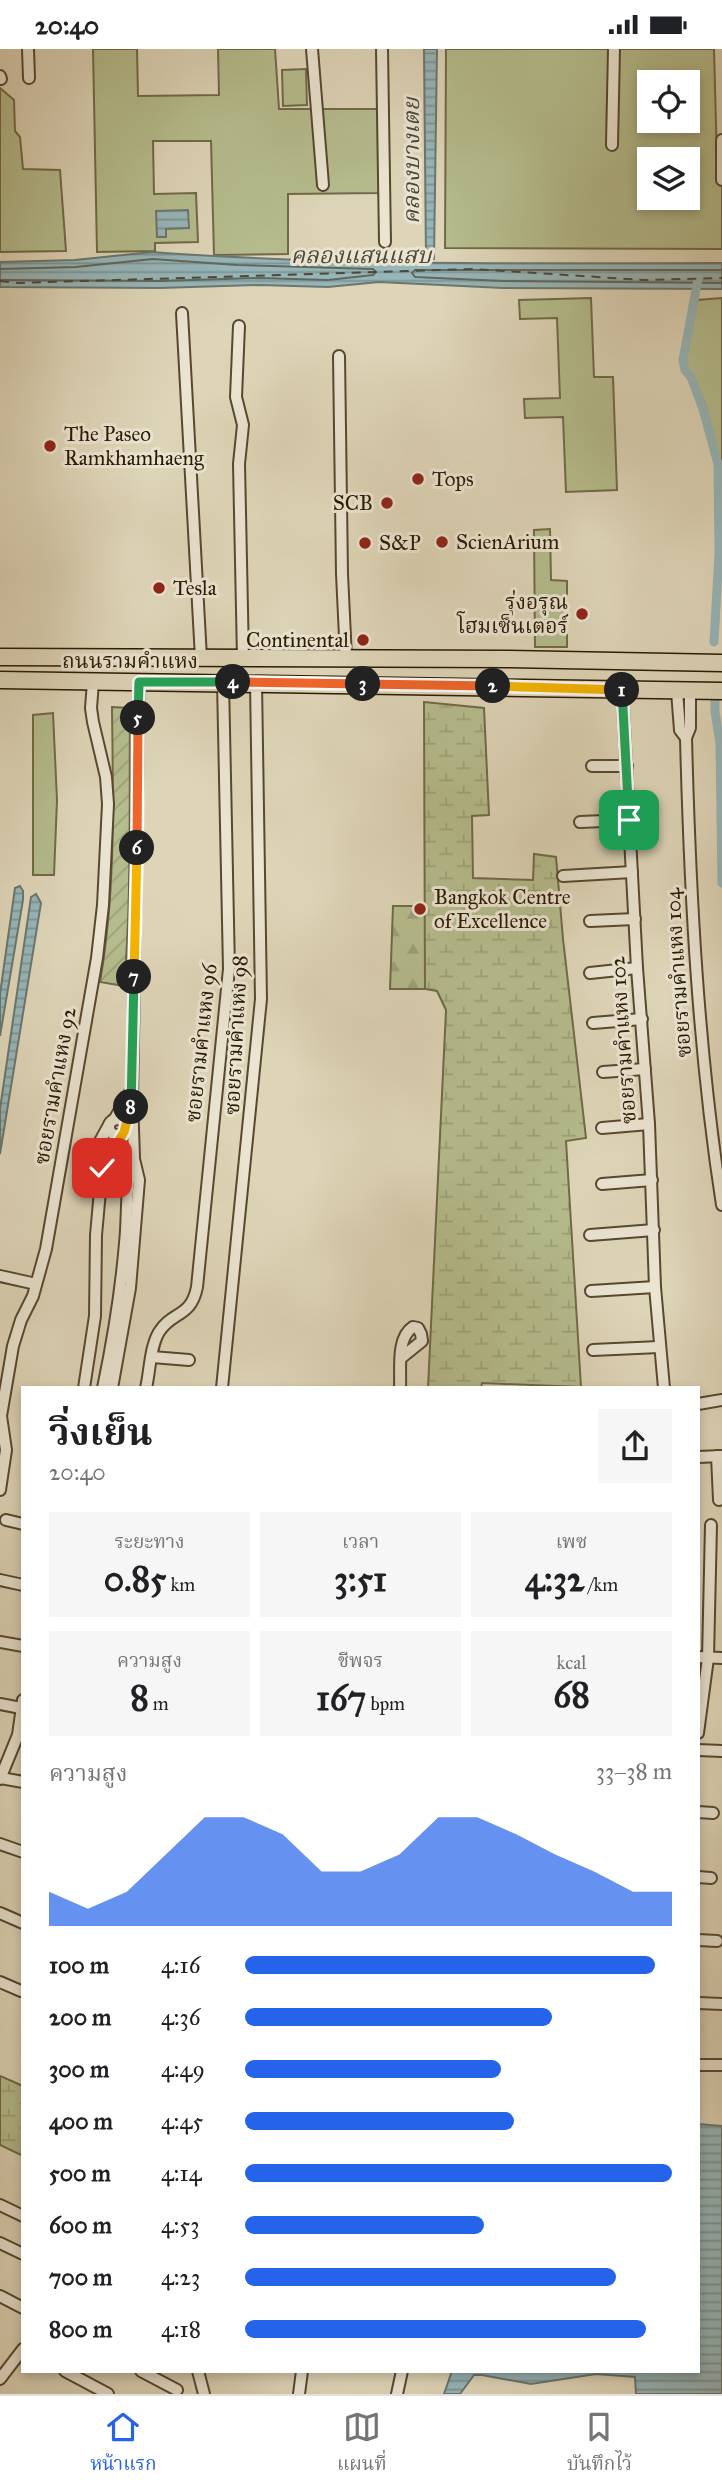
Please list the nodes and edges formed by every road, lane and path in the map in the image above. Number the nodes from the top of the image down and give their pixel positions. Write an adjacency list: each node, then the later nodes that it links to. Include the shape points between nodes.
1 (28, 49): 5 (street)
2 (312, 49): 9 (street)
3 (383, 49): 10 (street)
4 (614, 49): 7 (street)
5 (29, 78)
6 (722, 140): 8 (street)
7 (612, 145)
8 (722, 180)
9 (323, 185)
10 (385, 241)
11 (182, 313): 15 (street)
12 (239, 326): 16 (street, via 236,397 243,425 239,464)
13 (339, 356): 17 (street)
14 (0, 657): 15 (main road, ถนนรามคำแหง)
15 (201, 658): 16 (main road, ถนนรามคำแหง); 22 (main road)
16 (243, 658): 17 (main road, ถนนรามคำแหง)
17 (346, 658): 18 (main road, ถนนรามคำแหง)
18 (722, 663)
19 (0, 680): 20 (main road, ถนนรามคำแหง)
20 (93, 682): 21 (main road, ถนนรามคำแหง); 56 (street, ซอยรามคําแหง 92, via 93,722 108,804 103,905 46,1249)
21 (139, 682): 22 (main road, ถนนรามคำแหง); 42 (street)
22 (200, 682): 23 (main road, ถนนรามคำแหง)
23 (223, 682): 24 (main road, ถนนรามคำแหง); 63 (street, ซอยรามคําแหง 96, via 229,969 197,1287 192,1304 159,1333)
24 (256, 683): 25 (main road, ถนนรามคำแหง); 70 (street, ซอยรามคําแหง 98, via 261,999)
25 (622, 689): 26 (main road, ถนนรามคำแหง); 28 (street, ซอยรามคําแหง 102)
26 (684, 691): 27 (main road, ถนนรามคำแหง); 52 (street, ซอยรามคําแหง 104, via 690,728 686,738 695,950 709,1121)
27 (722, 691)
28 (627, 766): 29 (street); 30 (street, ซอยรามคําแหง 102)
29 (592, 767)
30 (629, 820): 31 (street); 32 (street, ซอยรามคําแหง 102)
31 (580, 822)
32 (632, 872): 33 (street); 34 (street, ซอยรามคําแหง 102)
33 (563, 876)
34 (635, 919): 35 (street); 36 (street, ซอยรามคําแหง 102)
35 (590, 921)
36 (637, 968): 37 (street); 38 (street, ซอยรามคําแหง 102)
37 (590, 973)
38 (642, 1019): 39 (street); 40 (street, ซอยรามคําแหง 102)
39 (593, 1023)
40 (645, 1069): 41 (street); 45 (street, ซอยรามคําแหง 102)
41 (603, 1072)
42 (132, 1088): 43 (street); 44 (street)
43 (132, 1105): 47 (street); 48 (street)
44 (112, 1121): 47 (street, via 109,1129 113,1134); 49 (street, via 100,1138)
45 (649, 1124): 46 (street); 50 (street, ซอยรามคําแหง 102)
46 (602, 1128)
47 (123, 1130): 49 (street)
48 (134, 1159): 67 (street, via 117,1318); 68 (street, via 139,1180 130,1288)
49 (102, 1168): 66 (street, via 95,1316)
50 (652, 1180): 51 (street); 53 (street, ซอยรามคําแหง 102)
51 (602, 1184)
52 (722, 1205)
53 (654, 1230): 54 (street); 57 (street, ซอยรามคําแหง 102)
54 (590, 1235)
55 (0, 1276): 56 (street)
56 (36, 1284): 60 (street, ซอยรามคําแหง 92)
57 (655, 1287): 58 (street); 61 (street, ซอยรามคําแหง 102)
58 (590, 1291)
59 (0, 1344): 60 (street)
60 (13, 1346): 75 (street, ซอยรามคําแหง 92)
61 (659, 1347): 62 (street); 72 (street, ซอยรามคําแหง 102)
62 (593, 1350)
63 (152, 1357): 65 (street); 69 (street, ซอยรามคําแหง 96)
64 (401, 1358): 71 (street)
65 (189, 1360)
66 (83, 1386)
67 (103, 1386)
68 (112, 1386)
69 (146, 1386)
70 (222, 1386)
71 (400, 1386)
72 (664, 1386)
73 (722, 1401): 74 (street)
74 (700, 1404)
75 (1, 1416): 78 (street, ซอยรามคําแหง 92, via 6,1450)
76 (719, 1456): 77 (street); 80 (street)
77 (700, 1457)
78 (2, 1473): 79 (street, ซอยรามคําแหง 92)
79 (0, 1490)
80 (719, 1500)
81 (6, 1521): 82 (street)
82 (21, 1524)
83 (711, 1525): 88 (street)
84 (0, 1580): 85 (street)
85 (21, 1585)
86 (0, 1642): 87 (street)
87 (21, 1646)
88 (703, 1657): 89 (street); 90 (street)
89 (722, 1658)
90 (700, 1703)
91 (0, 1704): 92 (street)
92 (21, 1704)
93 (21, 1712): 96 (street, via 18,1735)
94 (700, 1749): 95 (street)
95 (722, 1751)
96 (0, 1778): 97 (street)
97 (21, 1782)
98 (700, 1812): 99 (street)
99 (713, 1813)
100 (0, 1844): 101 (street)
101 (21, 1851)
102 (700, 1877): 103 (street)
103 (711, 1878)
104 (0, 1913): 105 (street)
105 (21, 1922)
106 (700, 1940): 107 (street)
107 (717, 1941)
108 (0, 1982): 109 (street)
109 (20, 1991)
110 (700, 2003): 111 (street)
111 (722, 2004)
112 (700, 2065): 113 (street)
113 (722, 2065)
114 (0, 2205): 115 (street)
115 (21, 2215)
116 (0, 2243): 117 (street)
117 (21, 2253)
118 (0, 2296): 119 (street)
119 (21, 2307)
120 (21, 2352): 122 (street)
121 (0, 2356): 122 (street)
122 (12, 2363): 128 (street)
123 (69, 2373): 130 (street)
124 (145, 2373): 129 (street)
125 (199, 2373): 131 (street)
126 (302, 2373): 132 (street)
127 (402, 2373): 133 (street)
128 (0, 2379)
129 (177, 2390)
130 (108, 2394)
131 (204, 2394)
132 (299, 2394)
133 (397, 2394)

